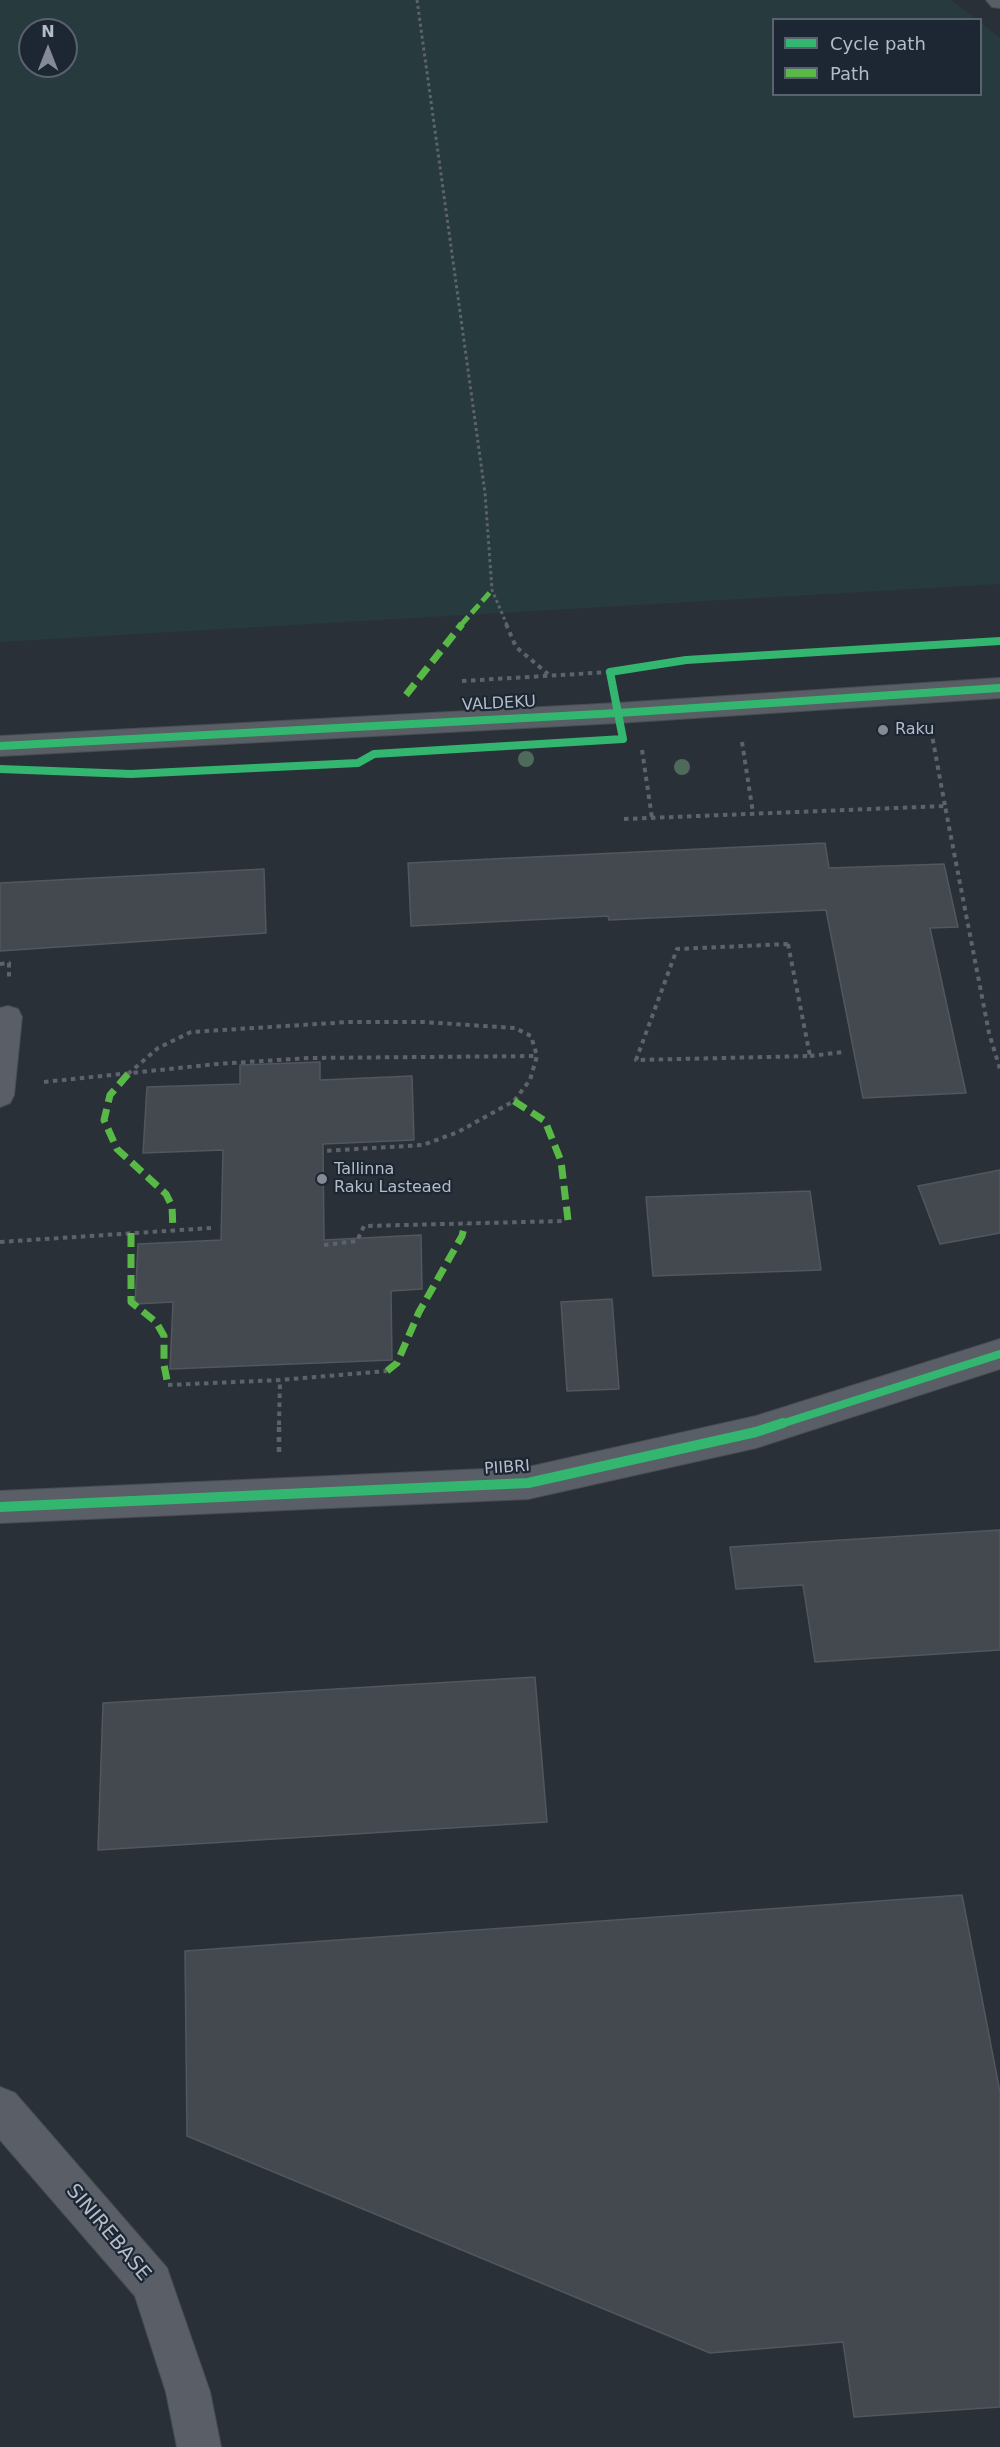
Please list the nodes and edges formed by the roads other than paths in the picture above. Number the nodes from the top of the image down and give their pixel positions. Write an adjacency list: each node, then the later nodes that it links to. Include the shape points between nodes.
1 (1000, 688): 2 (street, VALDEKU)
2 (0, 746)
3 (8, 1017): 4 (lane)
4 (1, 1090)
5 (1000, 1354): 6 (street, PIIBRI, via 756,1432 528,1483)
6 (0, 1507)
7 (0, 2108): 8 (street, SINIREBASE, via 152,2283 188,2392)
8 (199, 2447)

